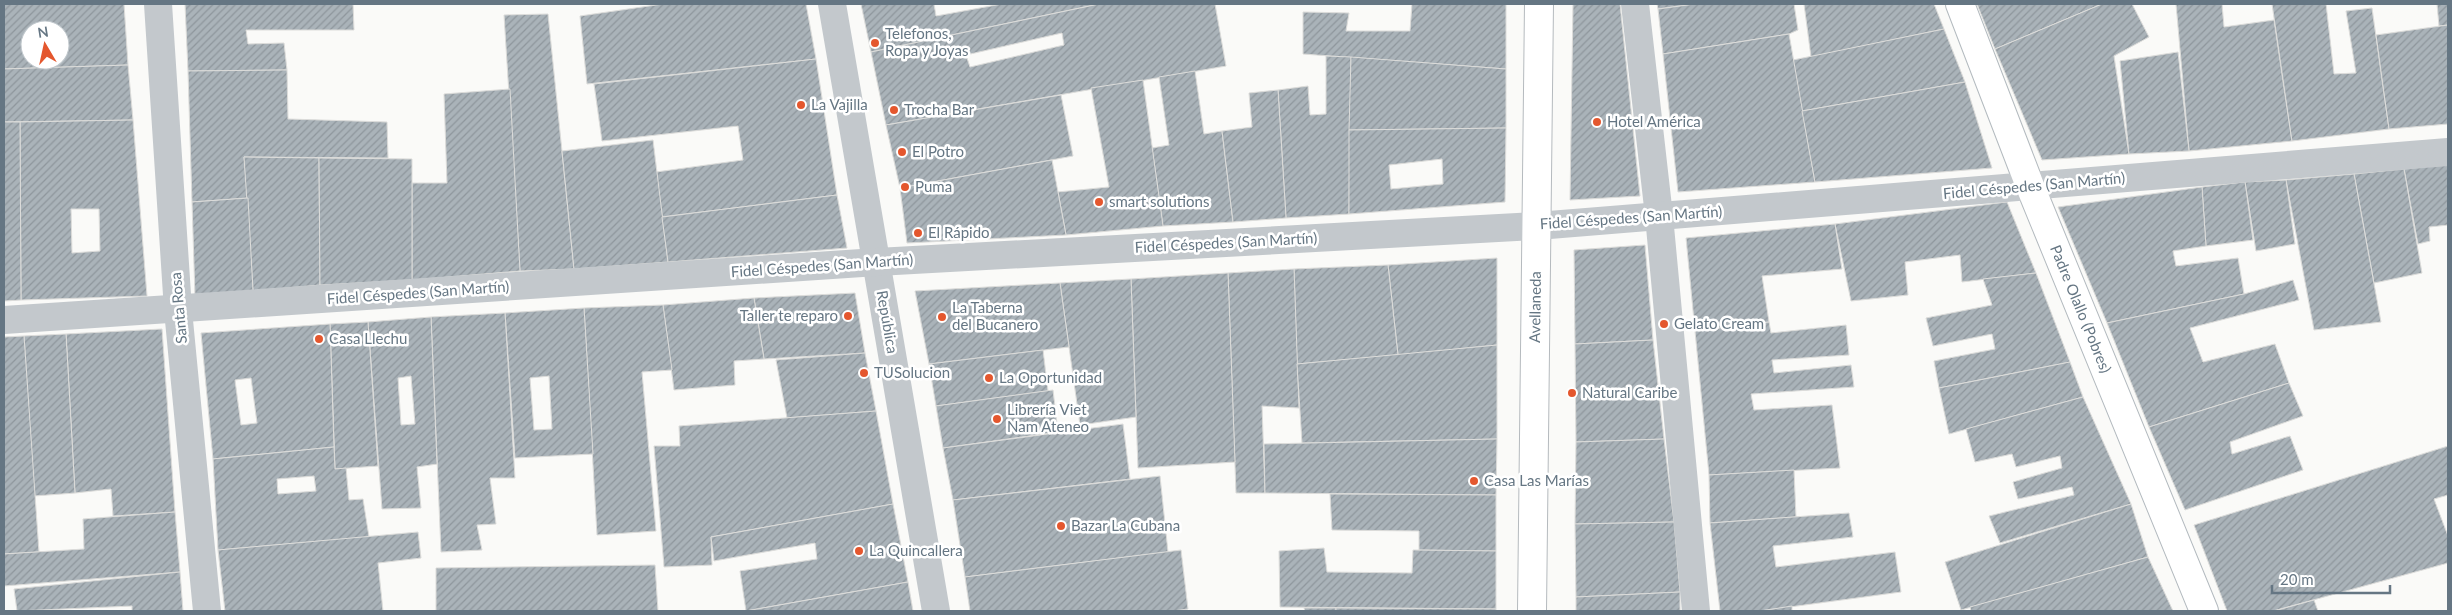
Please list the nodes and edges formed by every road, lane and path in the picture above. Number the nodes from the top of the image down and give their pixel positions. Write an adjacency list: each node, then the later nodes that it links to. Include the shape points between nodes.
1 (158, 4): 11 (street, Santa Rosa)
2 (832, 4): 10 (street, República)
3 (1539, 4): 9 (main road, Avellaneda)
4 (1635, 4): 8 (street)
5 (1960, 4): 7 (main road, Padre Olallo (Pobres))
6 (2448, 152): 7 (street, Fidel Céspedes (San Martín))
7 (2030, 186): 8 (street, Fidel Céspedes (San Martín)); 17 (main road, Padre Olallo (Pobres))
8 (1659, 216): 9 (street, Fidel Céspedes (San Martín)); 16 (street)
9 (1537, 226): 10 (street, Fidel Céspedes (San Martín)); 15 (main road, Avellaneda)
10 (877, 262): 11 (street, Fidel Céspedes (San Martín)); 14 (street, República)
11 (178, 310): 12 (street, Fidel Céspedes (San Martín)); 13 (street, Santa Rosa)
12 (4, 320)
13 (207, 611)
14 (936, 611)
15 (1532, 611)
16 (1696, 611)
17 (2204, 611)

